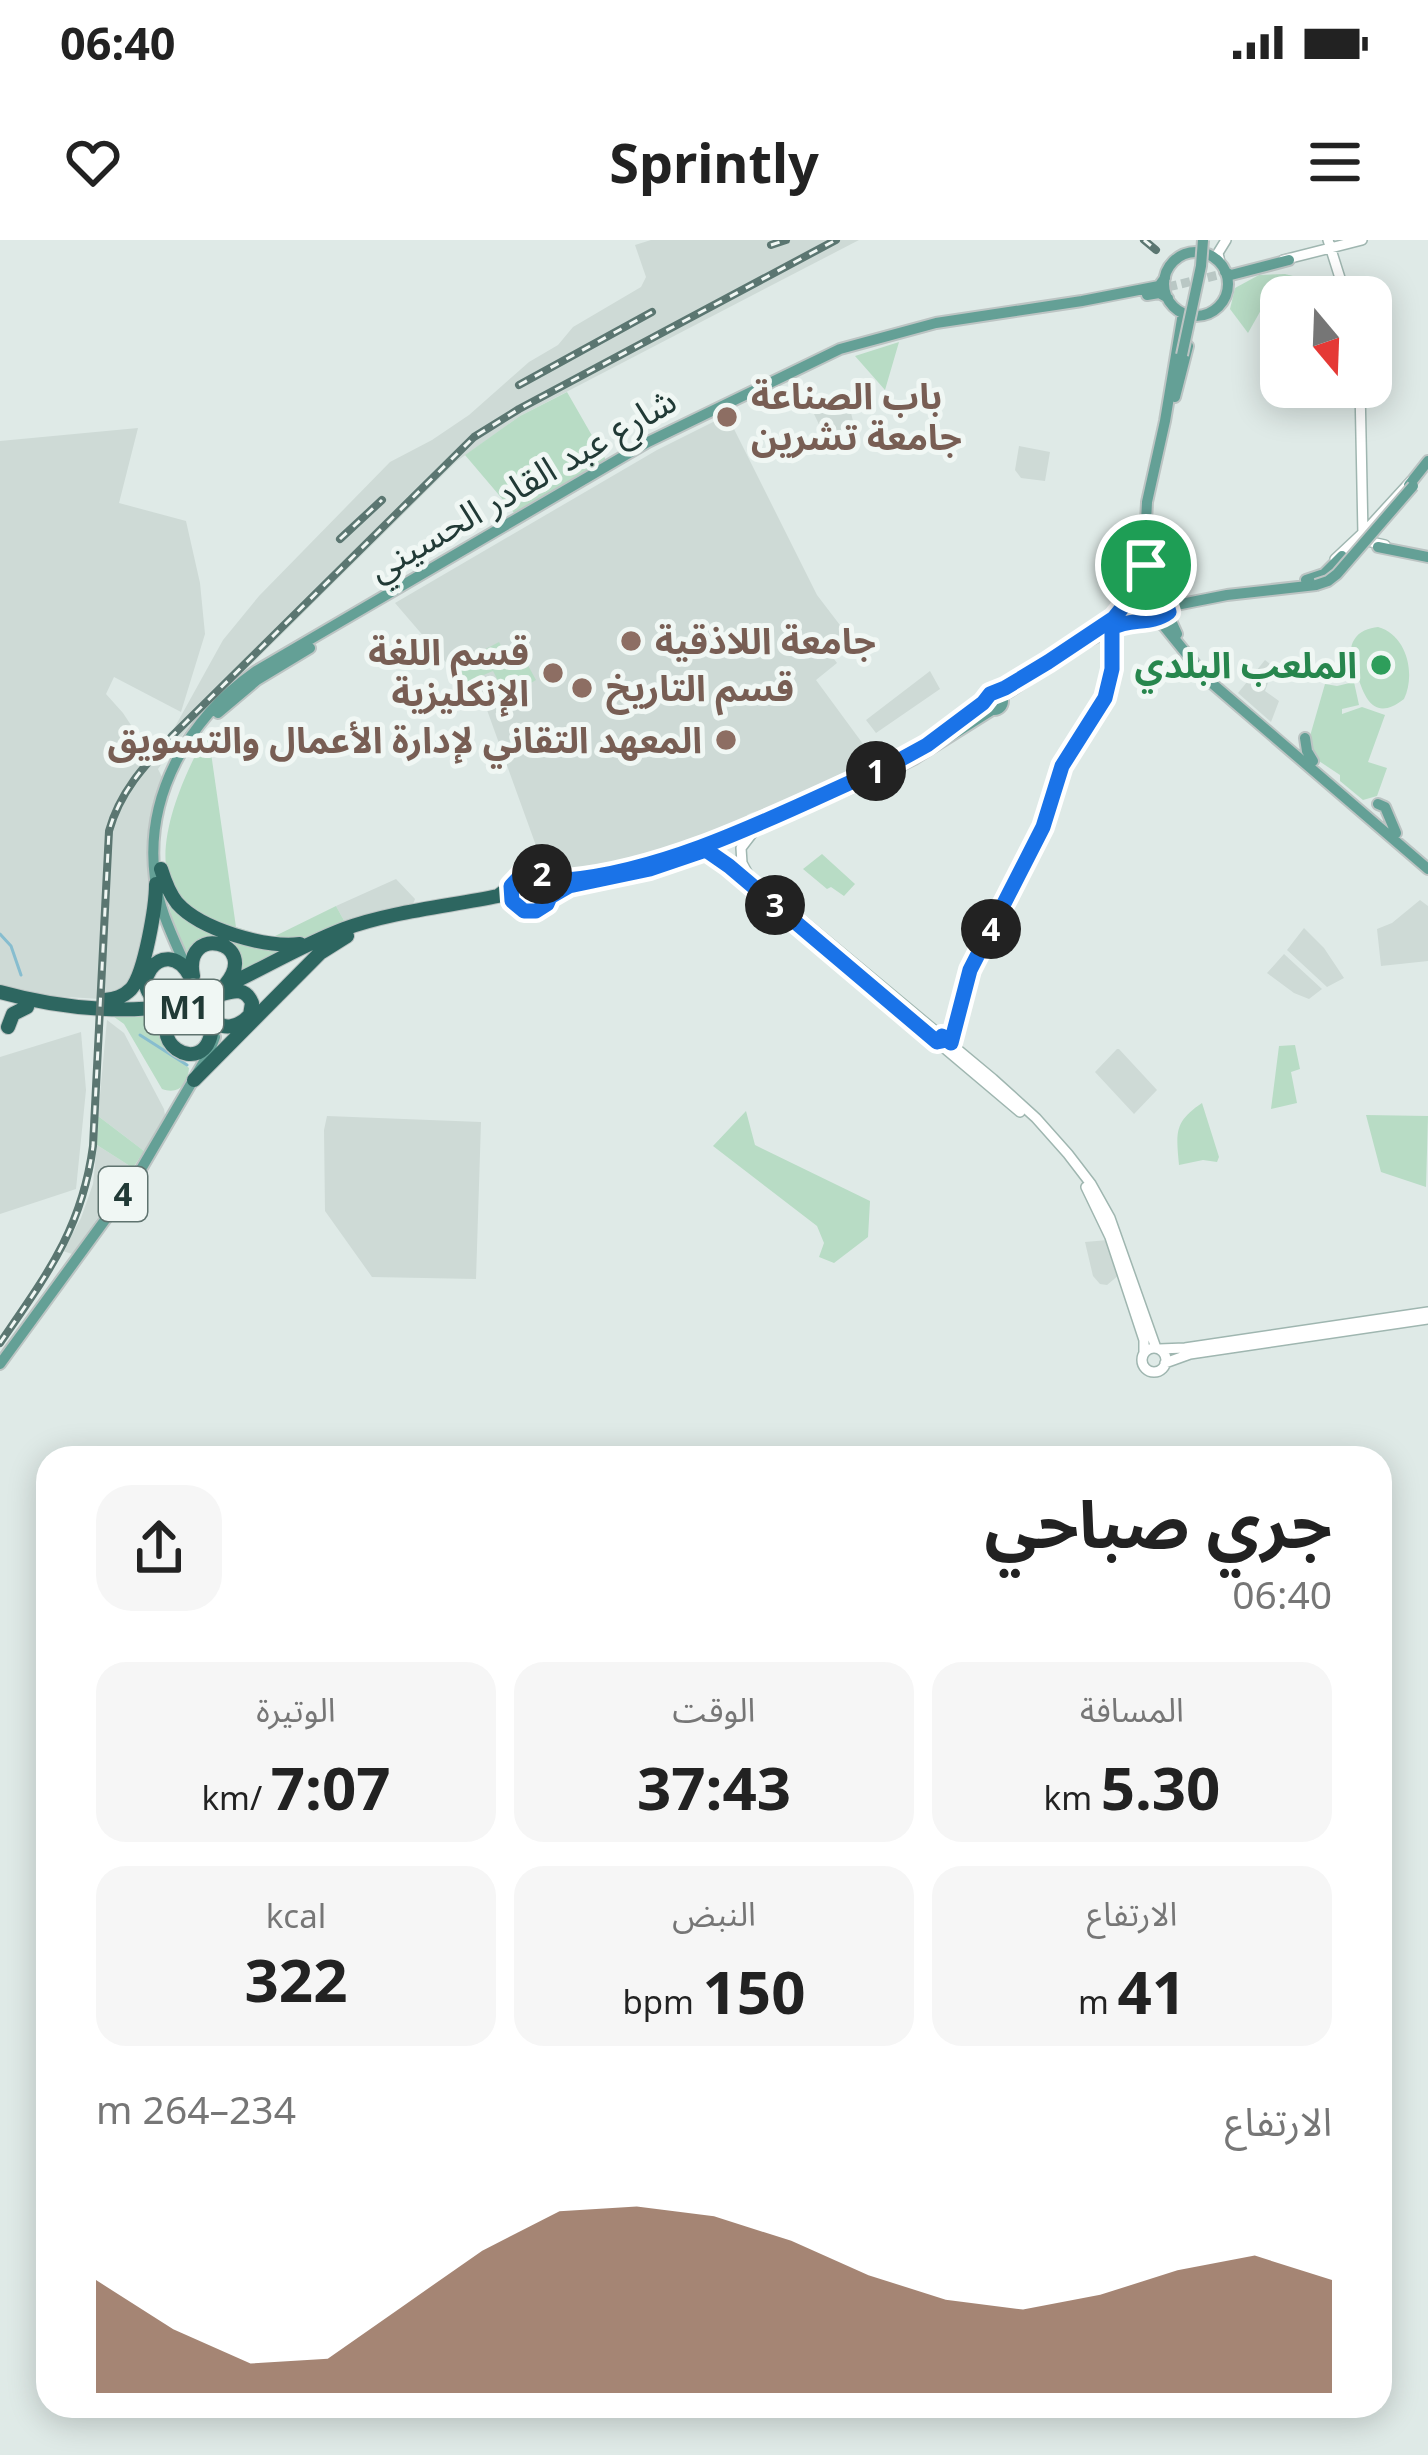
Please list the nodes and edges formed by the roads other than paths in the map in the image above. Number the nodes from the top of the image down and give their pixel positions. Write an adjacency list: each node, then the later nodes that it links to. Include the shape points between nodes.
1 (1202, 240): 5 (main road); 7 (main road); 12 (main road, bridge)
2 (1224, 240): 7 (main road)
3 (1362, 240): 4 (main road)
4 (1329, 245): 6 (main road); 8 (main road)
5 (1192, 253): 7 (main road); 9 (main road, via 1176,260)
6 (1289, 260): 7 (main road, via 1232,275)
7 (1219, 263): 10 (main road, via 1228,289 1221,304)
8 (1339, 276)
9 (1161, 289): 10 (main road); 11 (main road, شارع عبد القادر الحسيني); 11 (main road, شارع عبد القادر الحسيني)
10 (1190, 314): 13 (main road)
11 (972, 320): 36 (main road, شارع عبد القادر الحسيني, via 790,376 648,442 256,671 194,730 167,778 157,820)
12 (1181, 355): 13 (main road)
13 (1172, 399): 19 (main road); 19 (main road, via 1145,521)
14 (1361, 408): 17 (main road)
15 (1428, 463): 16 (main road)
16 (1413, 482): 17 (main road); 20 (main road, bridge, via 1337,574)
17 (1363, 541): 18 (main road); 20 (main road, via 1324,574)
18 (1428, 557)
19 (1149, 561): 21 (main road); 22 (main road)
20 (1289, 586): 22 (main road)
21 (1130, 598): 22 (main road, via 1142,593); 23 (main road); 26 (main road)
22 (1170, 604): 24 (main road); 30 (main road, via 1209,674)
23 (1132, 618): 24 (main road); 25 (main road); 26 (main road)
24 (1155, 620): 30 (main road, via 1207,679)
25 (1112, 628): 26 (main road); 28 (main road)
26 (1078, 644): 29 (main road)
27 (1125, 658): 28 (main road)
28 (1112, 659): 52 (main road, via 1103,702 1062,768 1043,827 964,988)
29 (923, 746): 33 (main road); 33 (main road, via 892,770)
30 (1300, 748): 31 (main road); 35 (main road)
31 (1359, 801): 32 (main road); 32 (main road, via 1380,800)
32 (1396, 833): 35 (main road)
33 (734, 841): 34 (main road); 37 (main road, via 567,880); 39 (main road)
34 (706, 850): 39 (main road); 40 (main road)
35 (1428, 865)
36 (158, 877): 43 (highway, via 183,909 245,938 285,946); 44 (main road, شارع عبد القادر الحسيني, via 167,924); 47 (highway, via 132,988 111,1000)
37 (546, 878): 38 (main road, via 524,872); 40 (main road)
38 (511, 886): 41 (main road); 43 (highway, M1, via 498,896)
39 (763, 891): 52 (main road)
40 (550, 897): 41 (main road, via 536,911)
41 (514, 904): 42 (highway, M1)
42 (354, 932): 45 (highway, M1); 53 (highway, via 320,953)
43 (328, 936): 45 (highway, M1)
44 (193, 979): 45 (highway, via 197,950 223,945 236,963); 48 (highway, via 173,959 149,971 151,996); 51 (main road, شارع عبد القادر الحسيني, bridge)
45 (218, 992): 48 (highway, M1); 51 (highway, M1); 51 (highway, via 242,991 252,1013 230,1027)
46 (0, 998): 47 (highway, M1); 49 (highway, M1); 49 (highway, via 6,1026)
47 (46, 1002): 48 (highway, M1)
48 (175, 1004)
49 (27, 1007): 50 (highway, M1)
50 (136, 1012): 51 (highway, M1); 53 (highway, via 157,1019)
51 (207, 1013): 53 (main road, 4, via 215,1038)
52 (947, 1045): 55 (main road)
53 (191, 1080): 56 (main road, 4)
54 (166, 1092): 56 (main road)
55 (1014, 1102): 58 (main road, via 1068,1154 1103,1203); 59 (main road, via 1087,1188)
56 (178, 1103): 60 (main road, 4, via 137,1176)
57 (1428, 1316): 58 (main road); 61 (main road)
58 (1157, 1348): 59 (main road); 61 (main road)
59 (1144, 1353): 61 (main road, via 1150,1371)
60 (0, 1361)
61 (1165, 1363)

